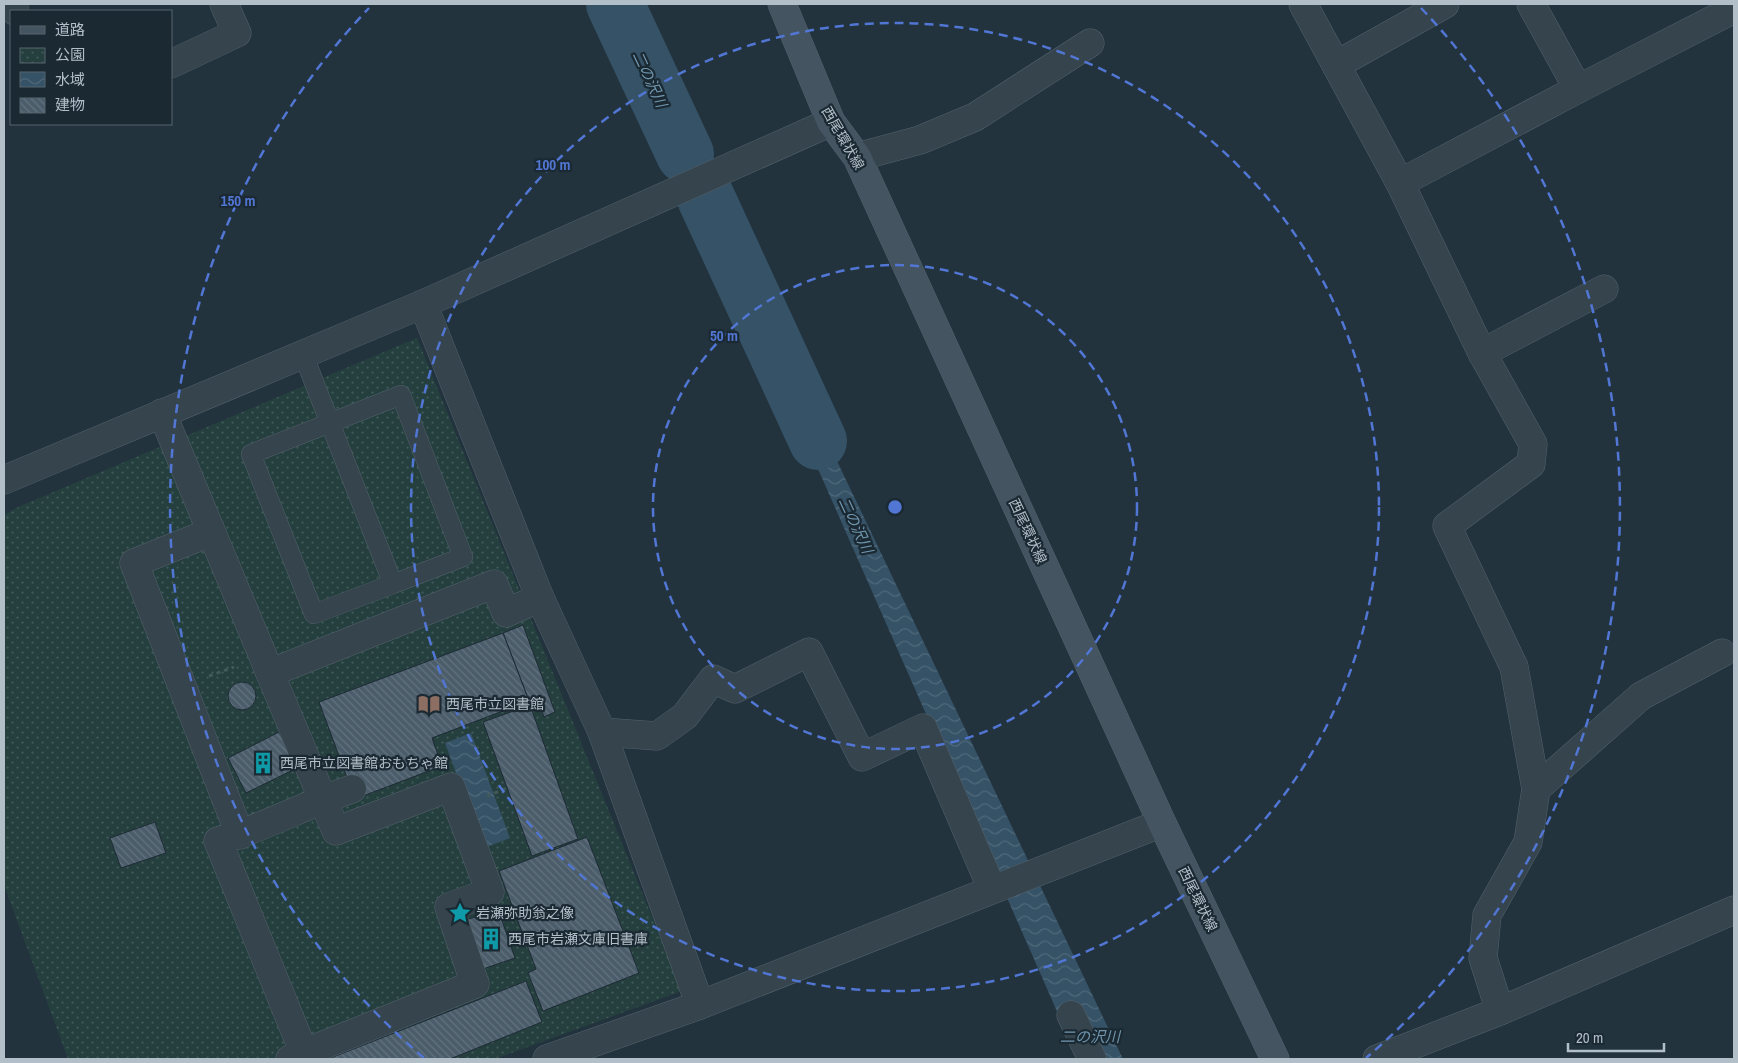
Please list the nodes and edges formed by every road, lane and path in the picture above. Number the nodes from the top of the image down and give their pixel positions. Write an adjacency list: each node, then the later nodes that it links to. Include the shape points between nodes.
1 (224, 4): 8 (street, via 237,33)
2 (782, 4): 11 (main road, 西尾環状線)
3 (1303, 4): 9 (street)
4 (1445, 4): 9 (street)
5 (1531, 4): 10 (street)
6 (1732, 16): 10 (street)
7 (1090, 43): 12 (street, via 975,117 920,140)
8 (172, 64)
9 (1336, 65): 13 (street)
10 (1578, 88): 13 (street)
11 (831, 122): 12 (main road, 西尾環状線); 15 (street)
12 (857, 157): 33 (main road, 西尾環状線)
13 (1400, 183): 16 (street)
14 (1604, 290): 16 (street)
15 (423, 304): 17 (street); 23 (street)
16 (1482, 353): 30 (street, via 1533,444 1531,464 1447,526 1514,667)
17 (303, 354): 18 (street); 19 (lane)
18 (162, 413): 20 (street); 21 (street)
19 (330, 423): 22 (lane); 22 (lane, via 401,395 463,556); 22 (lane, via 251,454 310,606 314,614)
20 (4, 480)
21 (211, 532): 25 (street); 26 (street, via 134,563)
22 (393, 584)
23 (540, 598): 25 (street, via 506,613 494,584); 27 (street)
24 (1722, 653): 30 (street, via 1641,696)
25 (266, 664): 26 (path); 32 (street)
26 (183, 687): 34 (street)
27 (602, 732): 35 (street, via 657,736 685,716 713,679 735,689 809,652 862,757 923,728); 37 (street)
28 (507, 788): 31 (path)
29 (352, 789): 32 (street)
30 (1536, 789): 38 (street, via 1528,842 1487,914 1484,958)
31 (497, 792)
32 (323, 798): 34 (street); 40 (street, via 336,831 451,787 490,892 449,907 476,984)
33 (1162, 823): 35 (street); 43 (main road, 西尾環状線)
34 (240, 835): 40 (street, via 218,841)
35 (992, 889): 37 (street)
36 (1734, 910): 38 (street)
37 (700, 1005): 41 (street)
38 (1500, 1011): 44 (street)
39 (1071, 1015): 42 (street)
40 (301, 1057)
41 (548, 1059)
42 (1092, 1059)
43 (1275, 1059)
44 (1378, 1059)

